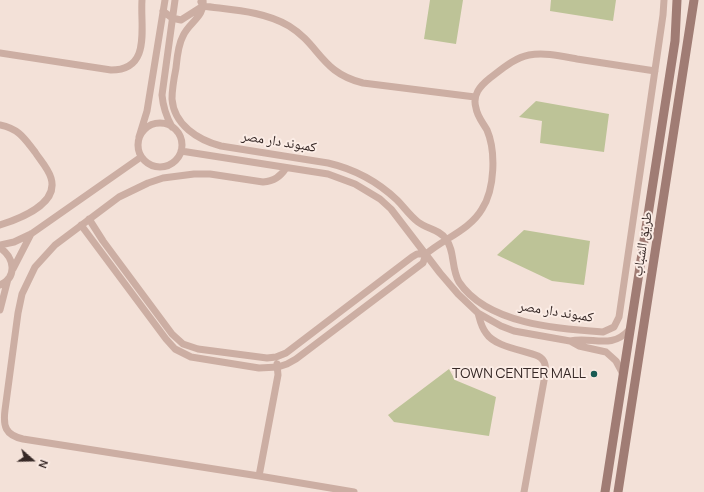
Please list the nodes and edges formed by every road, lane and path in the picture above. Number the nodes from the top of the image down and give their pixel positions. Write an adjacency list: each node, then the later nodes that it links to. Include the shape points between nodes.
1 (142, 0): 10 (street, via 139,55 134,62 119,70)
2 (165, 0): 8 (street)
3 (175, 0): 9 (street)
4 (664, 0): 11 (street, كمبوند دار مصر)
5 (677, 0): 30 (main road, طريق الشباب, via 675,41)
6 (694, 0): 39 (main road, طريق الشباب)
7 (202, 2): 9 (street, via 183,19); 12 (street, via 269,16 280,21 299,34 329,67 354,81); 23 (street, كمبوند دار مصر, via 200,15 182,37 172,90 173,106 185,127 198,138 217,145 318,161 349,169 379,185 413,218)
8 (163, 11): 9 (street); 15 (street, via 147,111)
9 (172, 18): 14 (street, via 162,95 166,117)
10 (0, 53)
11 (655, 71): 12 (street, via 549,54 529,55 510,62 481,85); 23 (street, كمبوند دار مصر, via 619,317 614,327 603,332 547,326 512,318 490,309 469,293 459,281)
12 (475, 97): 23 (street, via 477,113 491,141 491,185 486,201 477,216)
13 (0, 125): 20 (street, via 9,126 24,137 49,172 52,184 44,203 16,220)
14 (172, 127): 15 (street, via 157,123 143,130); 16 (street, via 180,137)
15 (139, 137): 17 (street, via 137,143)
16 (181, 151): 17 (street, via 174,162 163,167 150,166); 18 (street)
17 (141, 157): 22 (street)
18 (286, 168): 19 (street, via 276,178 263,182 210,174 163,178 119,196); 25 (street, via 328,174 368,190 391,208)
19 (89, 219): 21 (street); 32 (street, via 179,342 198,349 262,358)
20 (0, 225)
21 (81, 225): 33 (street, via 175,349 197,358 264,368); 35 (street, via 41,259 22,294 5,410 4,421 8,432 23,439)
22 (31, 234): 24 (street); 26 (street)
23 (446, 239): 25 (street)
24 (0, 246): 26 (street, via 10,258)
25 (426, 254): 29 (street, via 451,286); 32 (street, via 412,257 297,346); 33 (street, via 423,263 296,359)
26 (10, 275): 27 (street); 28 (street)
27 (0, 285)
28 (0, 310)
29 (478, 313): 31 (street, via 514,331); 37 (street, via 483,329 492,340 538,356 546,364)
30 (629, 330): 31 (street, via 622,337 608,342 581,339); 34 (main road, طريق الشباب)
31 (570, 341): 34 (street, via 610,354)
32 (276, 357): 33 (street)
33 (278, 367): 35 (street)
34 (623, 374): 38 (main road, طريق الشباب)
35 (259, 476): 36 (street)
36 (354, 492)
37 (524, 492)
38 (605, 492)
39 (618, 492)

